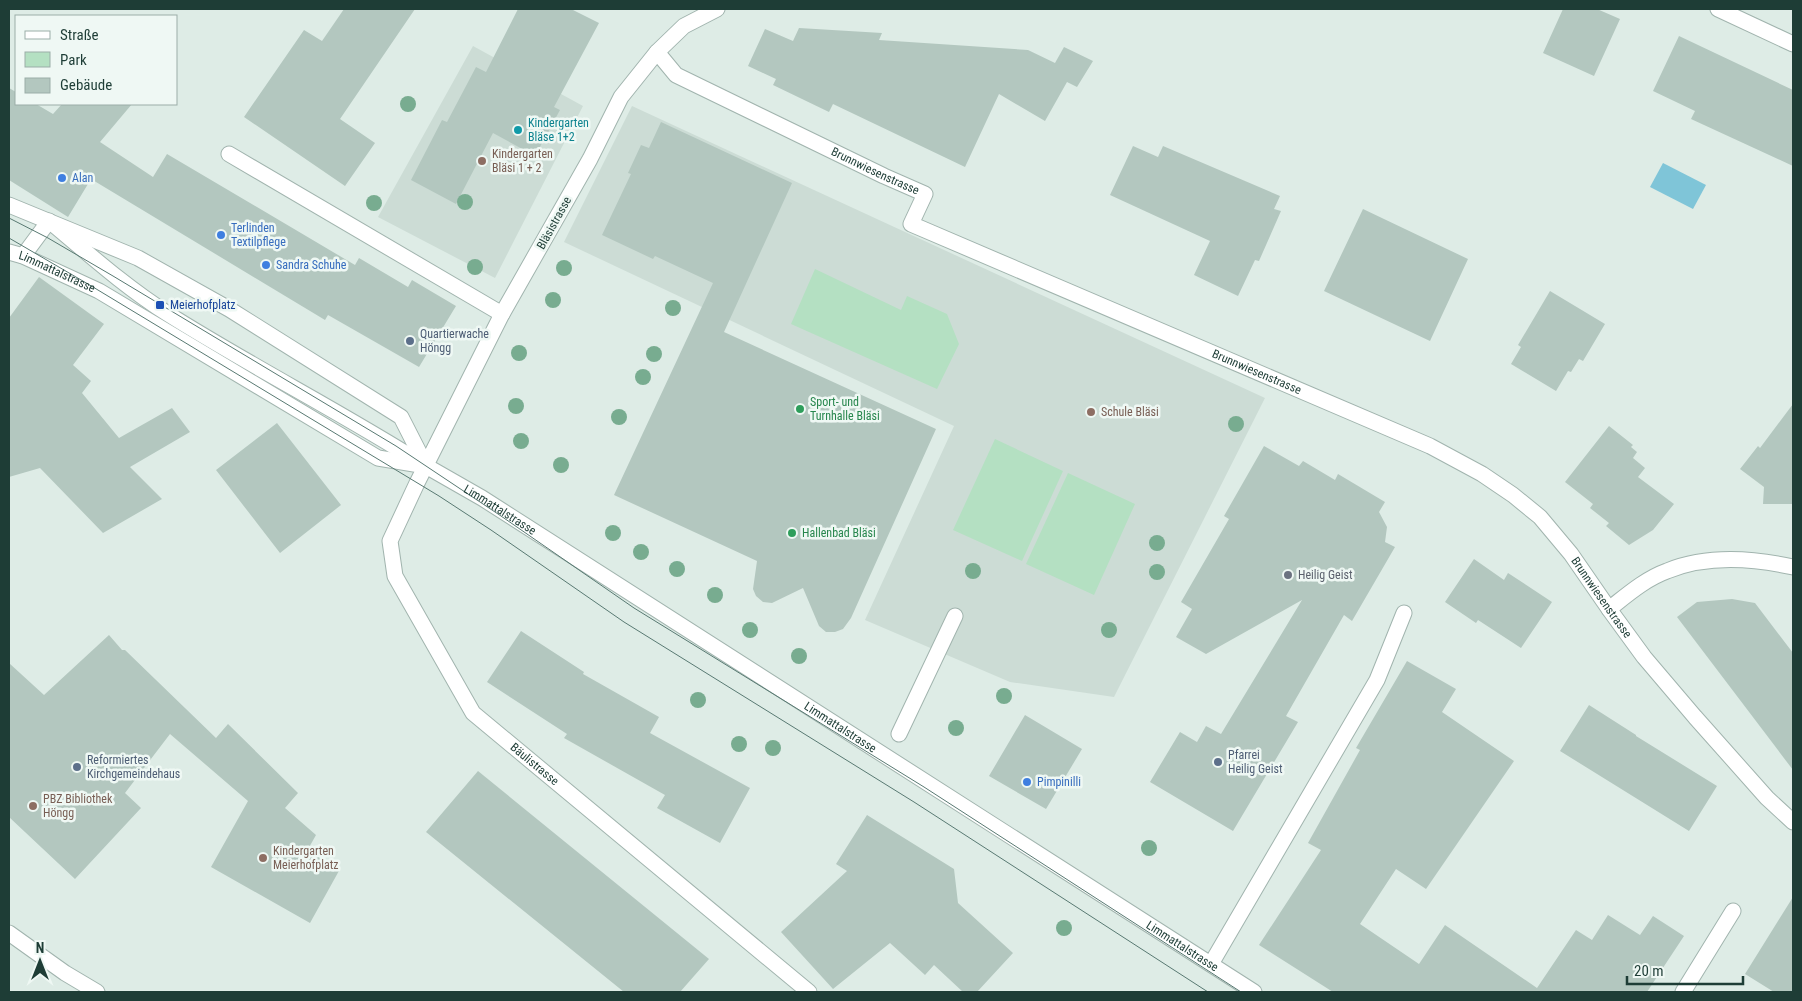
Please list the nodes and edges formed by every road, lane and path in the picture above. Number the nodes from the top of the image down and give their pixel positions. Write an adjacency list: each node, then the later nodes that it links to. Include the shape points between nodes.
1 (716, 9): 4 (street, Bläsistrasse, via 684,26)
2 (1718, 9): 3 (street)
3 (1793, 44)
4 (657, 52): 10 (street, Bläsistrasse, via 621,97 590,159); 13 (street, Brunnwiesenstrasse, via 676,75 925,194 911,224 1430,446 1482,474 1540,517 1571,554)
5 (229, 154): 10 (street)
6 (9, 205): 7 (street)
7 (49, 221): 9 (street, Limmattalstrasse); 11 (street, via 123,282 167,313); 11 (street, via 138,258 229,310 401,417)
8 (9, 245): 9 (street)
9 (16, 254): 11 (street, Limmattalstrasse, via 106,294 378,458)
10 (502, 314): 11 (street, Bläsistrasse)
11 (426, 466): 20 (street, Limmattalstrasse, via 541,534); 22 (street, Bäulistrasse, via 390,541 395,576 473,713)
12 (1793, 567): 13 (street, via 1749,560 1693,562 1665,571 1638,586)
13 (1608, 610): 17 (street, Brunnwiesenstrasse, via 1694,717)
14 (1404, 613): 20 (street, via 1377,680)
15 (955, 616): 16 (street)
16 (899, 734)
17 (1793, 822)
18 (1733, 911): 24 (street)
19 (9, 933): 21 (street)
20 (1211, 964): 23 (street, Limmattalstrasse)
21 (97, 992)
22 (809, 992)
23 (1254, 992)
24 (1683, 992)

